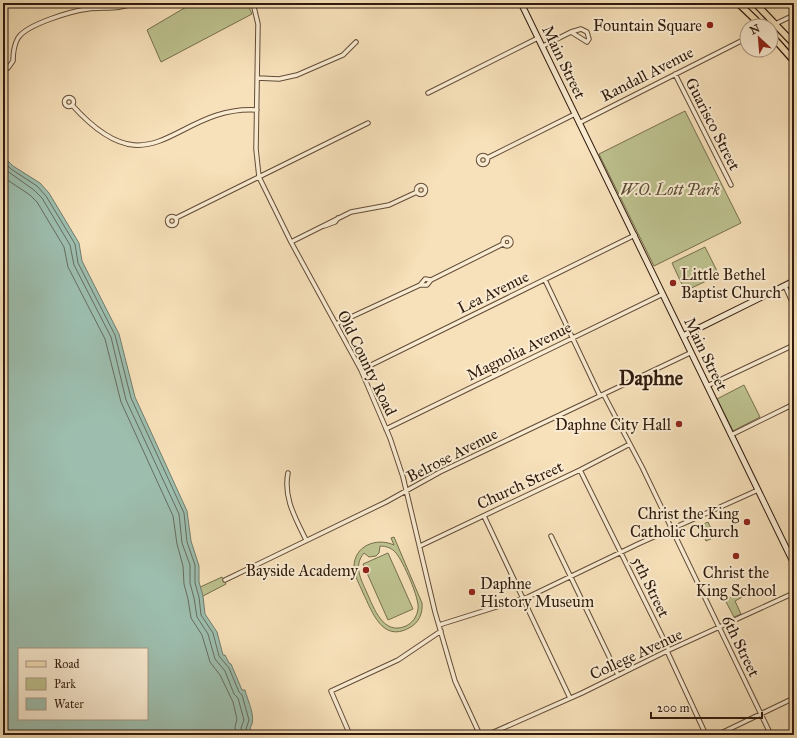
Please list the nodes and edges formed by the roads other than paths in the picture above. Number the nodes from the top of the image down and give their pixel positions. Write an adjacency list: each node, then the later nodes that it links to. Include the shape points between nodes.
1 (134, 3): 19 (street, via 123,7 80,10 31,28 19,37 13,53 14,62)
2 (253, 3): 21 (street, Old County Road, via 258,24)
3 (521, 3): 12 (main road, Main Street)
4 (738, 3): 7 (main road)
5 (755, 3): 8 (main road)
6 (794, 15): 9 (street)
7 (754, 18)
8 (768, 18)
9 (779, 22)
10 (779, 30): 16 (main road)
11 (571, 32): 11 (street, via 587,42 589,40 587,32 581,29); 17 (street)
12 (538, 38): 17 (main road, Main Street); 22 (street)
13 (356, 42): 21 (street, via 343,55 297,74 279,79)
14 (739, 42): 20 (street, Randall Avenue)
15 (779, 44): 18 (main road)
16 (794, 44)
17 (542, 46): 25 (main road, Main Street)
18 (794, 61)
19 (8, 68)
20 (674, 74): 27 (street, Randall Avenue); 30 (street, Guarisco Street)
21 (258, 78): 24 (street, Old County Road)
22 (428, 92)
23 (72, 106): 24 (street, via 99,132 122,144 133,146 151,144 230,110)
24 (257, 110): 29 (street, Old County Road, via 256,162)
25 (573, 116): 27 (main road, Main Street); 28 (street)
26 (368, 123): 29 (street)
27 (579, 123): 33 (main road, Main Street)
28 (487, 158)
29 (260, 177): 32 (street); 34 (street, Old County Road)
30 (731, 185)
31 (417, 192): 34 (street, via 389,205 360,209)
32 (176, 218)
33 (635, 235): 36 (street, Lea Avenue); 39 (main road, Main Street)
34 (291, 242): 41 (street, Old County Road)
35 (503, 244): 41 (street, via 431,280 427,285 420,285)
36 (545, 280): 43 (street, 6th Street); 46 (street, Lea Avenue)
37 (794, 281): 38 (main road)
38 (785, 286): 40 (street); 42 (main road)
39 (663, 294): 42 (main road, Main Street); 43 (street, Magnolia Avenue)
40 (794, 306)
41 (336, 324): 46 (street, Old County Road)
42 (683, 336): 45 (main road, Main Street)
43 (572, 339): 48 (street, 6th Street); 50 (street, Magnolia Avenue)
44 (794, 345): 47 (street)
45 (690, 353): 47 (main road, Main Street); 48 (street, Belrose Avenue)
46 (360, 370): 50 (street, Old County Road)
47 (707, 386): 51 (main road, Main Street)
48 (602, 396): 52 (street, 6th Street); 56 (street, Belrose Avenue, via 440,472)
49 (794, 404): 51 (street)
50 (386, 429): 56 (street, Old County Road)
51 (731, 435): 55 (main road, Main Street)
52 (630, 444): 53 (street, Church Street); 58 (street, 6th Street)
53 (580, 470): 57 (street, Church Street); 63 (street, 5th Street)
54 (288, 473): 60 (street, via 291,510)
55 (758, 490): 58 (street); 62 (main road, Main Street)
56 (407, 491): 60 (street, Belrose Avenue); 61 (street, Old County Road)
57 (484, 516): 61 (street, Church Street); 68 (street)
58 (671, 529): 63 (street); 70 (street, 6th Street)
59 (551, 536): 65 (street)
60 (306, 540): 66 (street, Belrose Avenue)
61 (420, 546): 69 (street, Old County Road)
62 (792, 552): 64 (main road, Main Street)
63 (621, 553): 65 (street); 72 (street, 5th Street)
64 (794, 564)
65 (571, 576): 68 (street); 73 (street)
66 (225, 580)
67 (794, 593): 70 (street, College Avenue)
68 (524, 599): 69 (street); 74 (street)
69 (439, 626): 71 (street, Old County Road)
70 (720, 628): 72 (street, College Avenue); 76 (street, 6th Street)
71 (441, 631): 77 (street, via 398,660 331,691); 78 (street, Old County Road, via 455,681)
72 (668, 651): 73 (street, College Avenue); 80 (street, 5th Street)
73 (618, 675): 74 (street, College Avenue)
74 (570, 698): 79 (street, College Avenue)
75 (794, 698): 76 (street)
76 (761, 714): 81 (street); 82 (street, 6th Street)
77 (350, 735)
78 (480, 735)
79 (487, 735)
80 (706, 735)
81 (717, 735)
82 (771, 735)

